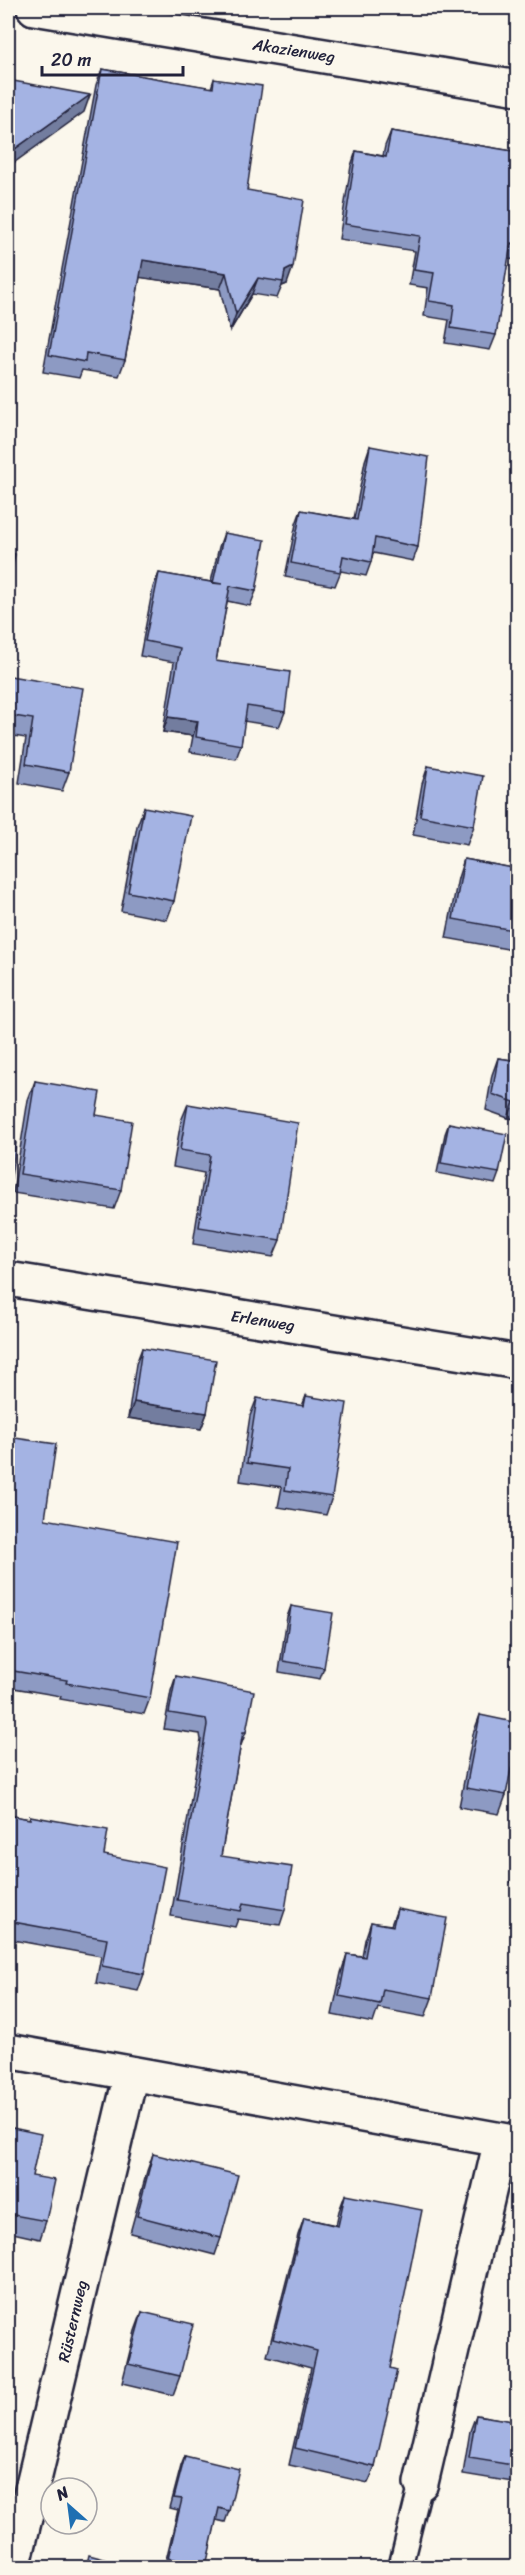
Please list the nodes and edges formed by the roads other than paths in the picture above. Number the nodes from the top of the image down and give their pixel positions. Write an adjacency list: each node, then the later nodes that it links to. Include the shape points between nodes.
1 (34, 8): 2 (street, Akazienweg)
2 (114, 14): 3 (street, Akazienweg)
3 (518, 88)
4 (8, 1280): 5 (street, Erlenweg)
5 (518, 1362)
6 (8, 2051): 7 (street)
7 (130, 2074): 8 (street); 10 (street, Rüsternweg)
8 (509, 2142): 9 (street)
9 (421, 2483): 11 (lane)
10 (13, 2568)
11 (400, 2568)

